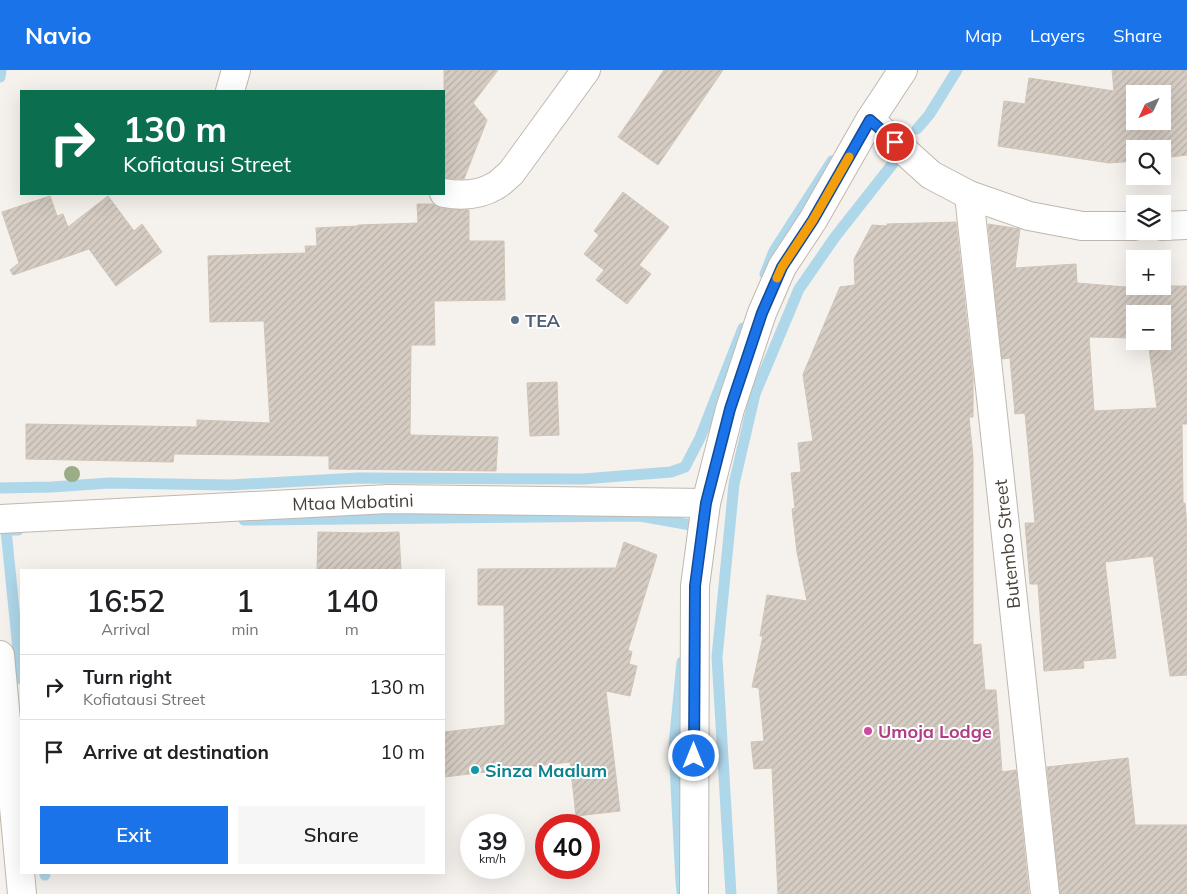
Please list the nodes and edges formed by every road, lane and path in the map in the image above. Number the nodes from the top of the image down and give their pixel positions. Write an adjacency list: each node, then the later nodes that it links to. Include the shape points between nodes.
1 (236, 70): 4 (street)
2 (586, 70): 6 (street, via 511,173 496,186 477,193)
3 (903, 70): 5 (street)
4 (230, 90)
5 (870, 120): 7 (street, via 932,175); 11 (street, via 782,267 762,313 730,409)
6 (445, 193)
7 (969, 195): 10 (street, via 1029,216 1082,226); 16 (street, Butembo Street)
8 (1187, 224): 9 (street)
9 (1171, 225)
10 (1126, 226)
11 (706, 503): 12 (street, Mtaa Mabatini, via 388,499); 15 (street, via 695,586)
12 (0, 519)
13 (0, 655): 14 (street)
14 (15, 889)
15 (694, 894)
16 (1045, 894)

